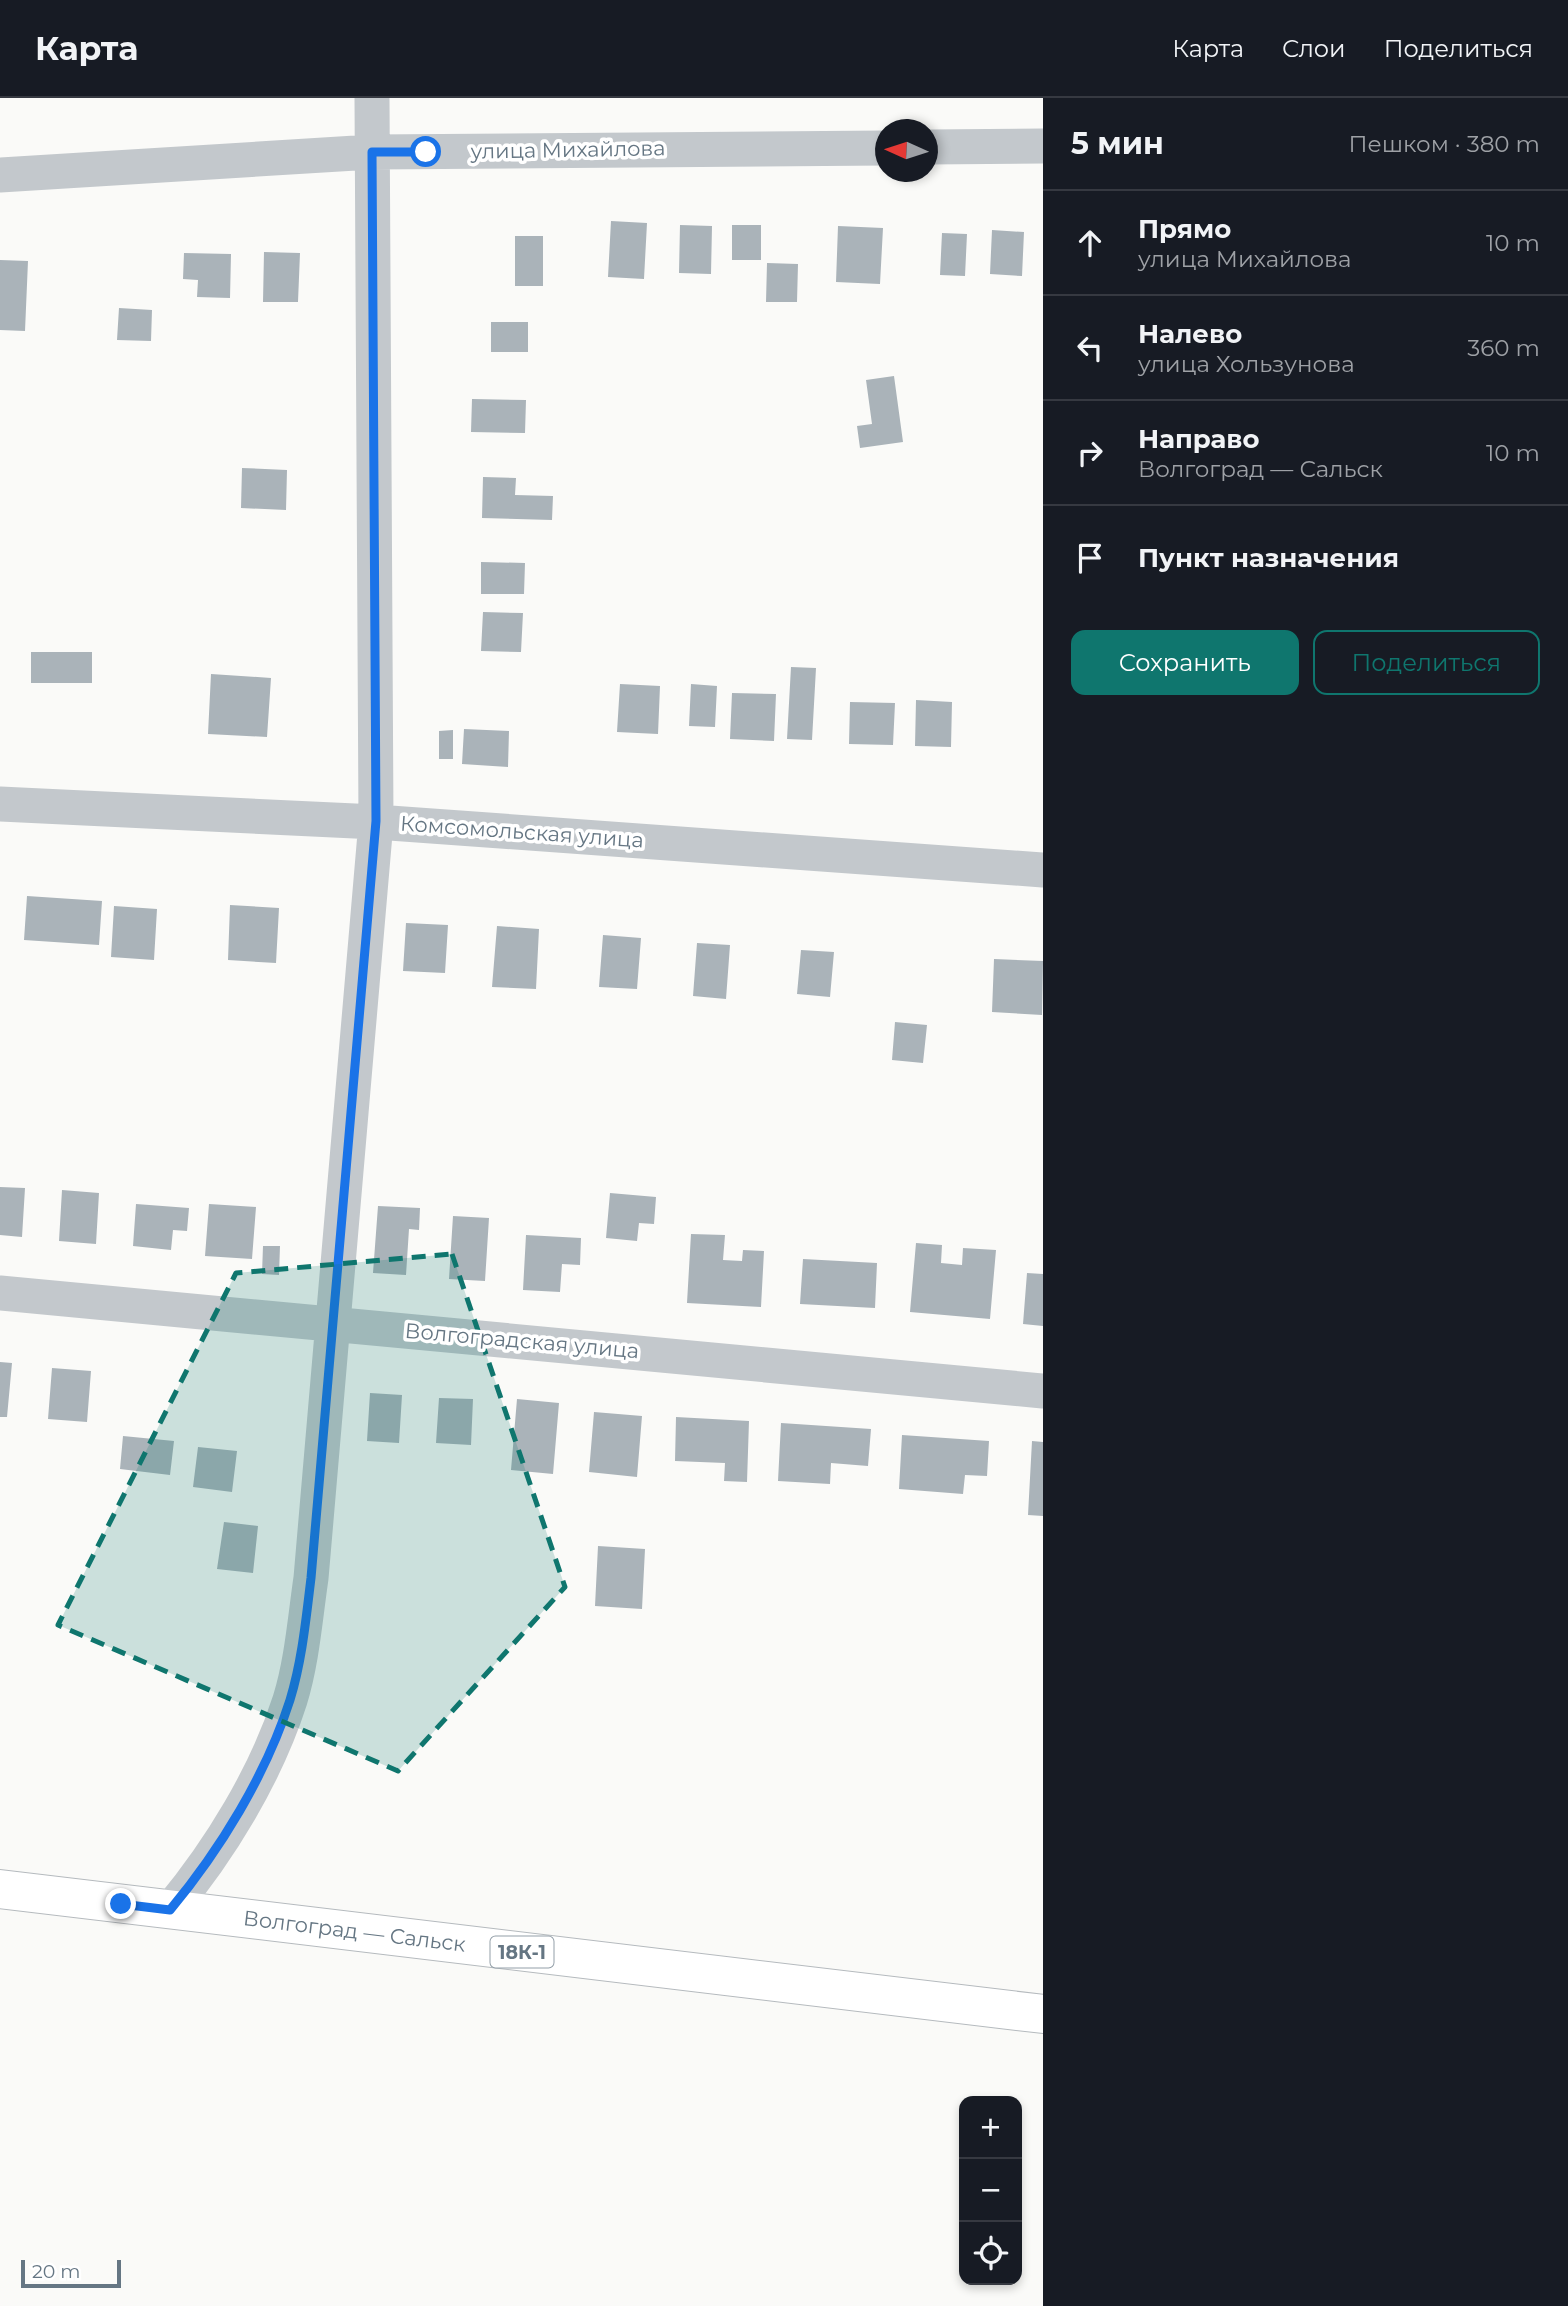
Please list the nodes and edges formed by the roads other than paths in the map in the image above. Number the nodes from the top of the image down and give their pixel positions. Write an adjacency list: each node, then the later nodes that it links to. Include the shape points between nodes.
1 (372, 98): 5 (street)
2 (1043, 146): 3 (street)
3 (938, 147)
4 (875, 148): 5 (street, улица Михайлова)
5 (372, 152): 6 (street, улица Михайлова); 8 (street)
6 (0, 175)
7 (0, 804): 8 (street, Комсомольская улица)
8 (376, 821): 9 (street, Комсомольская улица); 11 (street)
9 (1043, 870)
10 (0, 1293): 11 (street, Волгоградская улица)
11 (332, 1323): 12 (street, Волгоградская улица); 14 (street, via 311,1578 290,1700 264,1764 226,1830)
12 (1043, 1391)
13 (0, 1889): 14 (main road, Волгоград — Сальск / 18К-1)
14 (170, 1910): 15 (main road, Волгоград — Сальск / 18К-1)
15 (1043, 2014)

